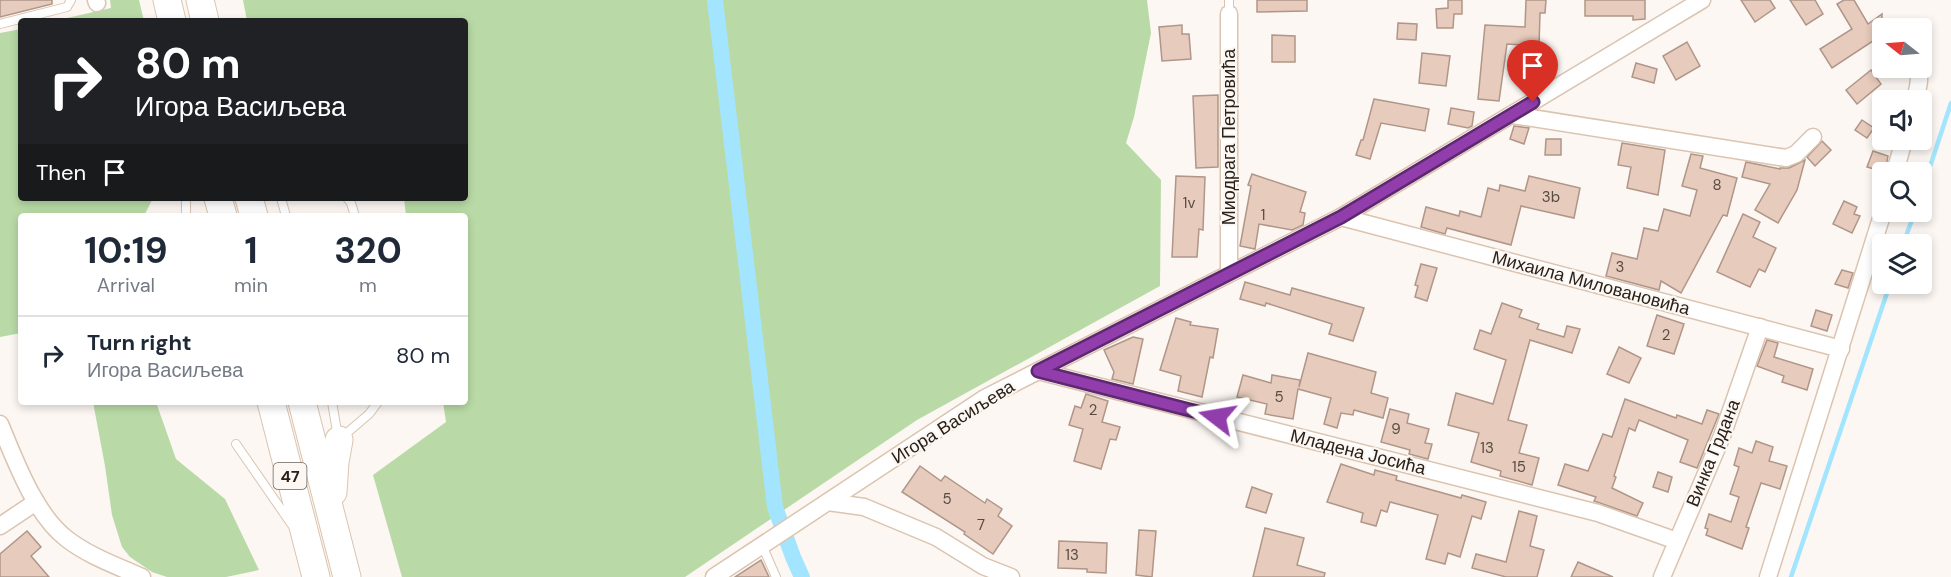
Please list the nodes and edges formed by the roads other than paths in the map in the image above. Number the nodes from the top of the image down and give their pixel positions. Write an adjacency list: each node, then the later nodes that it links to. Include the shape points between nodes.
1 (71, 0): 6 (lane, via 67,7)
2 (167, 0): 7 (main road)
3 (200, 0): 8 (main road)
4 (1701, 0): 11 (street, Игора Васиљева)
5 (1229, 7): 15 (street, Миодрага Петровића)
6 (24, 18)
7 (171, 18)
8 (204, 18)
9 (18, 19): 10 (lane)
10 (0, 24)
11 (1513, 114): 12 (street, via 1786,158); 13 (street, Игора Васиљева)
12 (1813, 137)
13 (1341, 217): 15 (street, Игора Васиљева); 16 (street, Михаила Миловановића)
14 (1880, 222): 17 (street)
15 (1229, 273): 18 (street, Игора Васиљева)
16 (1760, 327): 17 (street, Михаила Миловановића); 29 (street, Винка Грдана, via 1722,436)
17 (1841, 349): 40 (street)
18 (1038, 371): 27 (street, Игора Васиљева, via 985,398); 29 (street, Младена Јосића, via 1598,513)
19 (272, 405): 32 (main road, 47)
20 (303, 405): 31 (main road, 47)
21 (333, 405): 24 (lane)
22 (376, 405): 24 (lane)
23 (0, 424): 26 (street)
24 (339, 440): 31 (main road, via 333,490)
25 (236, 444): 32 (lane)
26 (36, 502): 28 (street); 33 (street, via 66,539)
27 (828, 502): 30 (street, Игора Васиљева); 38 (street, via 864,507 936,537 983,566)
28 (0, 526)
29 (1677, 541): 39 (street, Винка Грдана)
30 (766, 542): 36 (street, Игора Васиљева); 37 (lane)
31 (338, 543): 35 (main road, 47)
32 (309, 550): 34 (main road, 47)
33 (142, 577)
34 (316, 577)
35 (347, 577)
36 (714, 577)
37 (777, 577)
38 (1011, 577)
39 (1662, 577)
40 (1768, 577)

